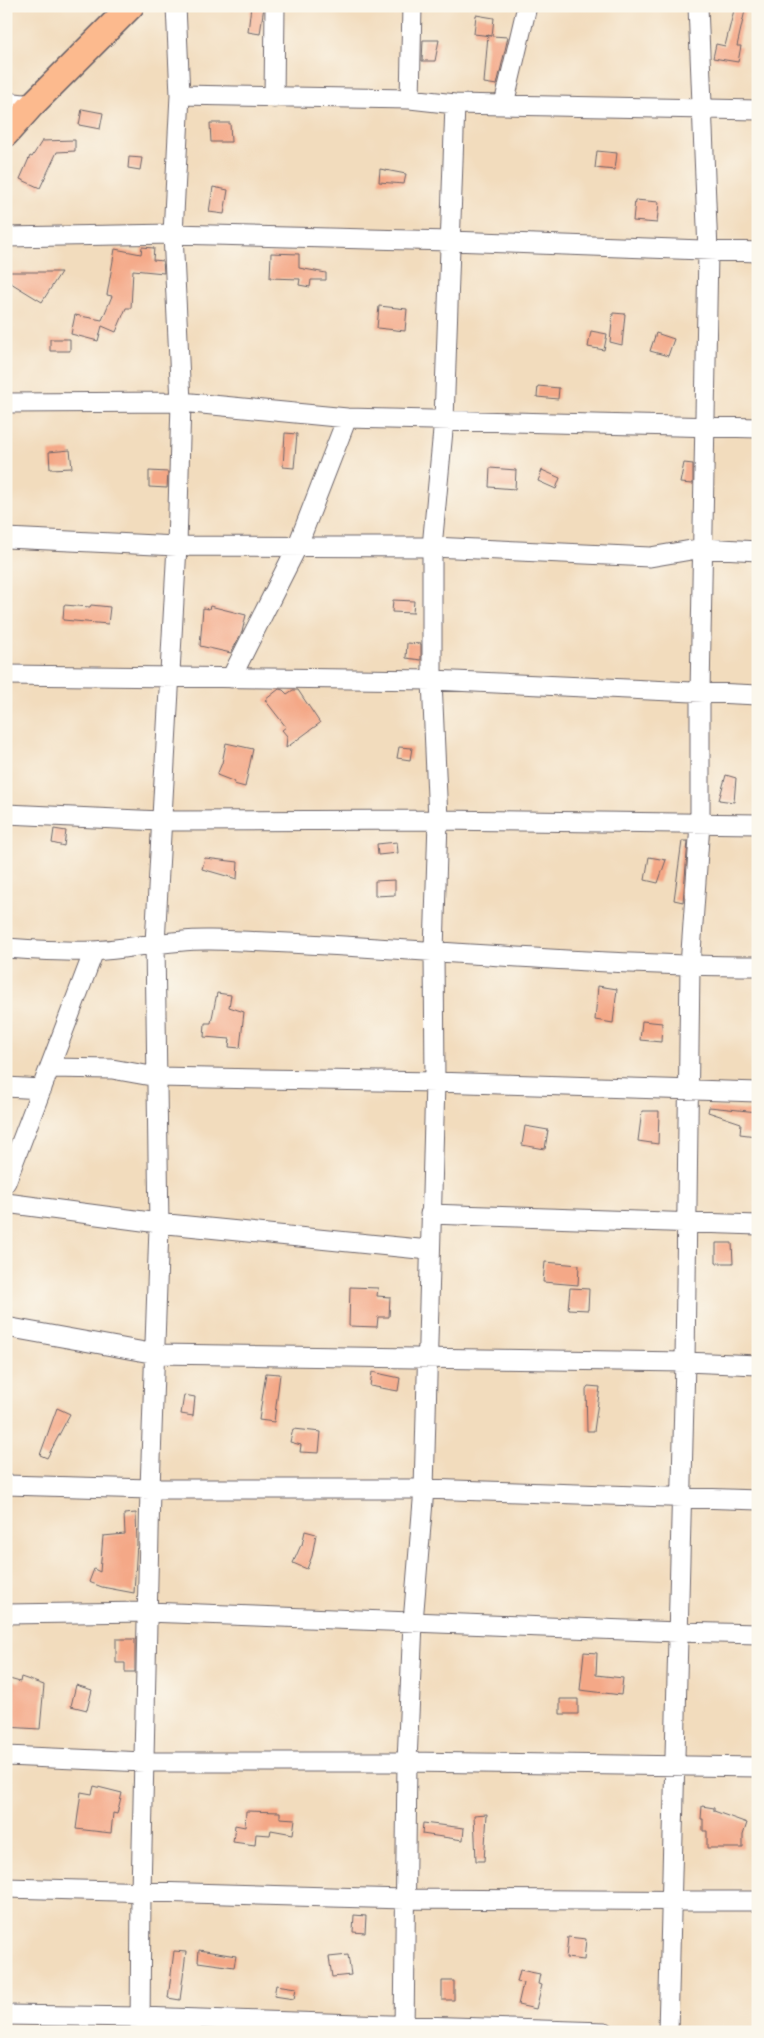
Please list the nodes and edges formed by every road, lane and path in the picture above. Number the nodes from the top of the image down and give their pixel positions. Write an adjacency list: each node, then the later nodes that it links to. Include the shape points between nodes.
1 (131, 6): 13 (main road)
2 (176, 6): 7 (street)
3 (275, 6): 8 (street)
4 (412, 6): 9 (street)
5 (527, 6): 12 (street)
6 (698, 6): 14 (street)
7 (180, 95): 8 (street); 17 (street)
8 (274, 98): 9 (street)
9 (410, 100): 11 (street)
10 (6, 102): 13 (street)
11 (455, 104): 12 (street); 19 (street)
12 (504, 104): 14 (street)
13 (32, 105): 16 (main road)
14 (701, 108): 15 (street); 20 (street)
15 (758, 110)
16 (6, 134)
17 (173, 234): 18 (street); 19 (street); 23 (street)
18 (6, 237)
19 (450, 241): 20 (street); 25 (street)
20 (708, 251): 21 (street); 26 (street)
21 (758, 252)
22 (6, 402): 23 (street)
23 (181, 402): 24 (street); 29 (street)
24 (347, 418): 25 (street); 30 (street)
25 (444, 420): 26 (street); 31 (street)
26 (704, 428): 27 (street); 32 (street)
27 (758, 428)
28 (6, 538): 29 (street)
29 (177, 546): 30 (street); 35 (street)
30 (297, 547): 31 (street); 36 (street)
31 (432, 547): 32 (street, via 650,557); 37 (street)
32 (703, 548): 33 (street); 38 (street)
33 (758, 551)
34 (6, 675): 35 (street)
35 (170, 678): 36 (street); 41 (street)
36 (231, 678): 37 (street)
37 (432, 680): 38 (street); 42 (street)
38 (700, 693): 39 (street); 43 (street)
39 (758, 695)
40 (6, 814): 41 (street)
41 (161, 820): 42 (street); 45 (street)
42 (438, 820): 43 (street); 48 (street)
43 (700, 824): 44 (street); 49 (street)
44 (758, 824)
45 (155, 943): 47 (street); 48 (street, via 210,940); 52 (street)
46 (6, 948): 47 (street)
47 (94, 951): 51 (street)
48 (434, 951): 49 (street); 53 (street)
49 (690, 966): 50 (street); 56 (street)
50 (758, 966)
51 (50, 1068): 52 (street, via 112,1069); 55 (street)
52 (157, 1077): 53 (street); 62 (street)
53 (435, 1082): 56 (street); 60 (street)
54 (6, 1087): 55 (street)
55 (42, 1089): 58 (street)
56 (688, 1090): 57 (street); 61 (street)
57 (758, 1092)
58 (6, 1182)
59 (6, 1203): 62 (street)
60 (430, 1214): 61 (street); 64 (street)
61 (686, 1222): 63 (street); 68 (street)
62 (158, 1223): 64 (street); 66 (street)
63 (758, 1225)
64 (429, 1250): 67 (street)
65 (6, 1327): 66 (street)
66 (156, 1354): 67 (street); 71 (street)
67 (427, 1359): 68 (street); 72 (street)
68 (684, 1362): 69 (street); 73 (street)
69 (758, 1365)
70 (6, 1485): 71 (street)
71 (150, 1489): 72 (street); 75 (street)
72 (424, 1490): 73 (street); 77 (street)
73 (680, 1497): 74 (street); 78 (street)
74 (758, 1500)
75 (147, 1612): 76 (street); 77 (street); 81 (street)
76 (6, 1614)
77 (413, 1622): 78 (street); 82 (street)
78 (678, 1632): 79 (street); 83 (street)
79 (758, 1634)
80 (6, 1756): 81 (street)
81 (144, 1762): 82 (street); 86 (street)
82 (407, 1762): 83 (street); 87 (street)
83 (675, 1765): 84 (street); 88 (street)
84 (758, 1767)
85 (6, 1888): 86 (street)
86 (141, 1892): 87 (street); 91 (street)
87 (405, 1899): 88 (street); 92 (street)
88 (672, 1900): 89 (street); 94 (street)
89 (758, 1901)
90 (6, 2015): 91 (street)
91 (140, 2024): 92 (street)
92 (404, 2029): 93 (street)
93 (605, 2032)
94 (668, 2032)

